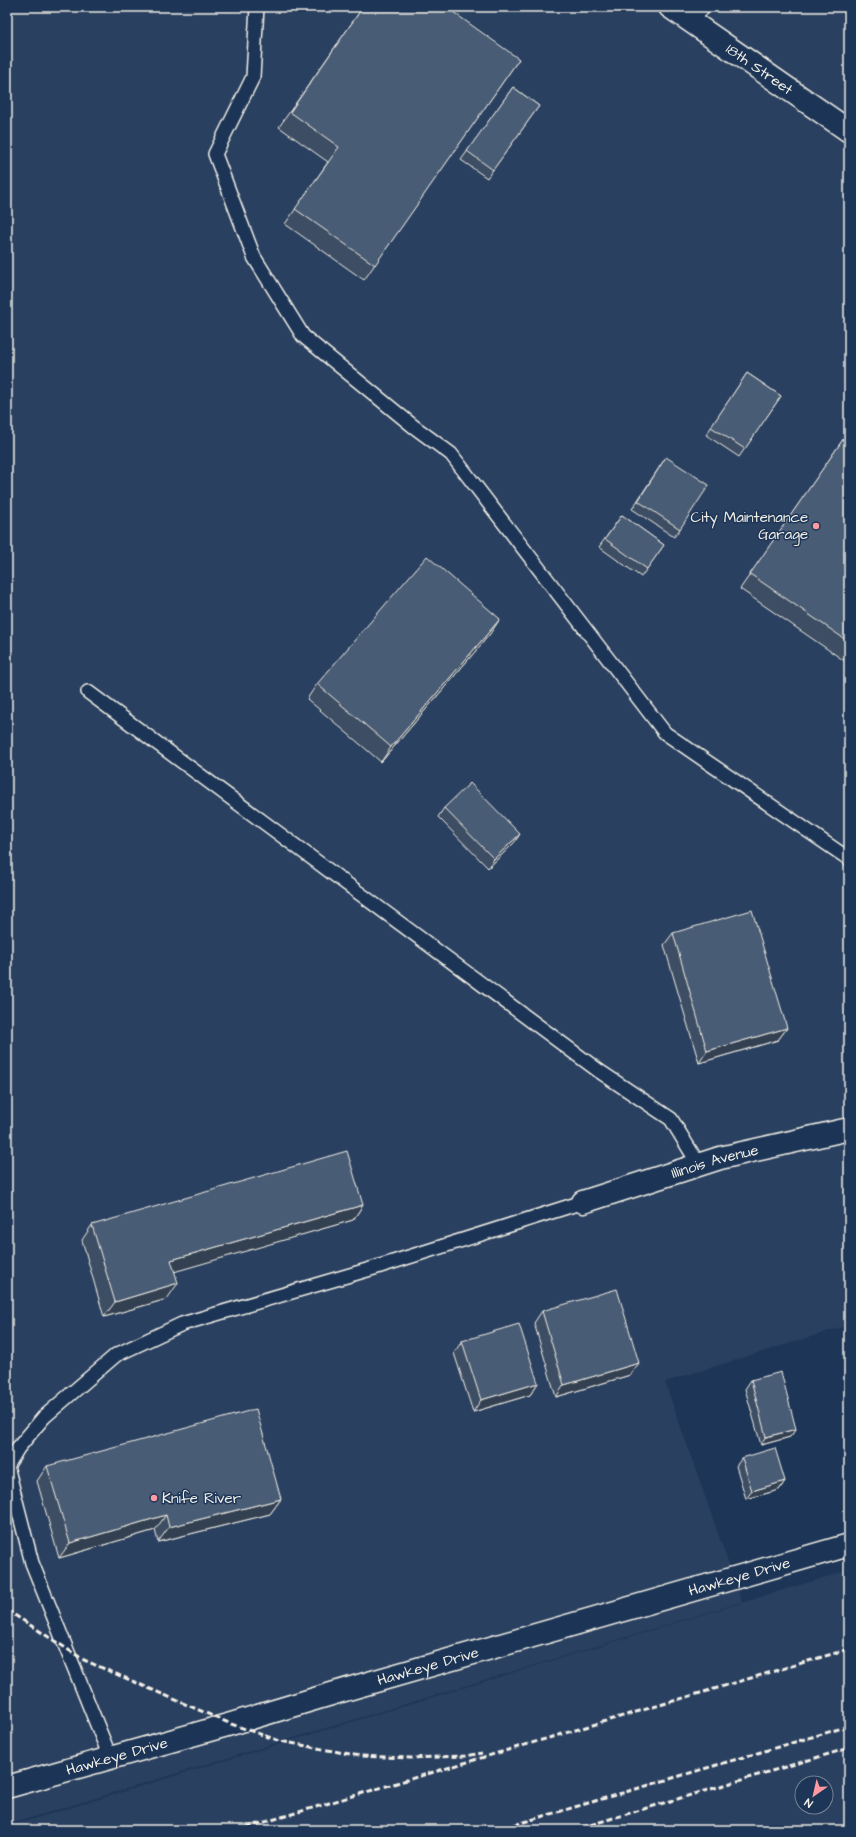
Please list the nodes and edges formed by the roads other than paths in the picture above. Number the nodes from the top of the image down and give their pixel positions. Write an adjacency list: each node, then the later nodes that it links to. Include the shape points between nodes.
1 (257, 7): 6 (lane, via 253,78 215,154 254,257 303,336 451,454 665,733)
2 (670, 7): 3 (street, 18th Street)
3 (698, 15): 4 (street, 18th Street)
4 (849, 131)
5 (88, 692): 8 (lane, via 599,1071 671,1119)
6 (849, 859)
7 (849, 1129): 8 (street, Illinois Avenue, via 720,1158)
8 (700, 1165): 9 (street, Illinois Avenue)
9 (583, 1202): 11 (lane, via 374,1268 182,1324 116,1355 44,1417 18,1448 7,1466 32,1563)
10 (849, 1545): 11 (street, Hawkeye Drive)
11 (110, 1757): 12 (street, Hawkeye Drive)
12 (7, 1787)

